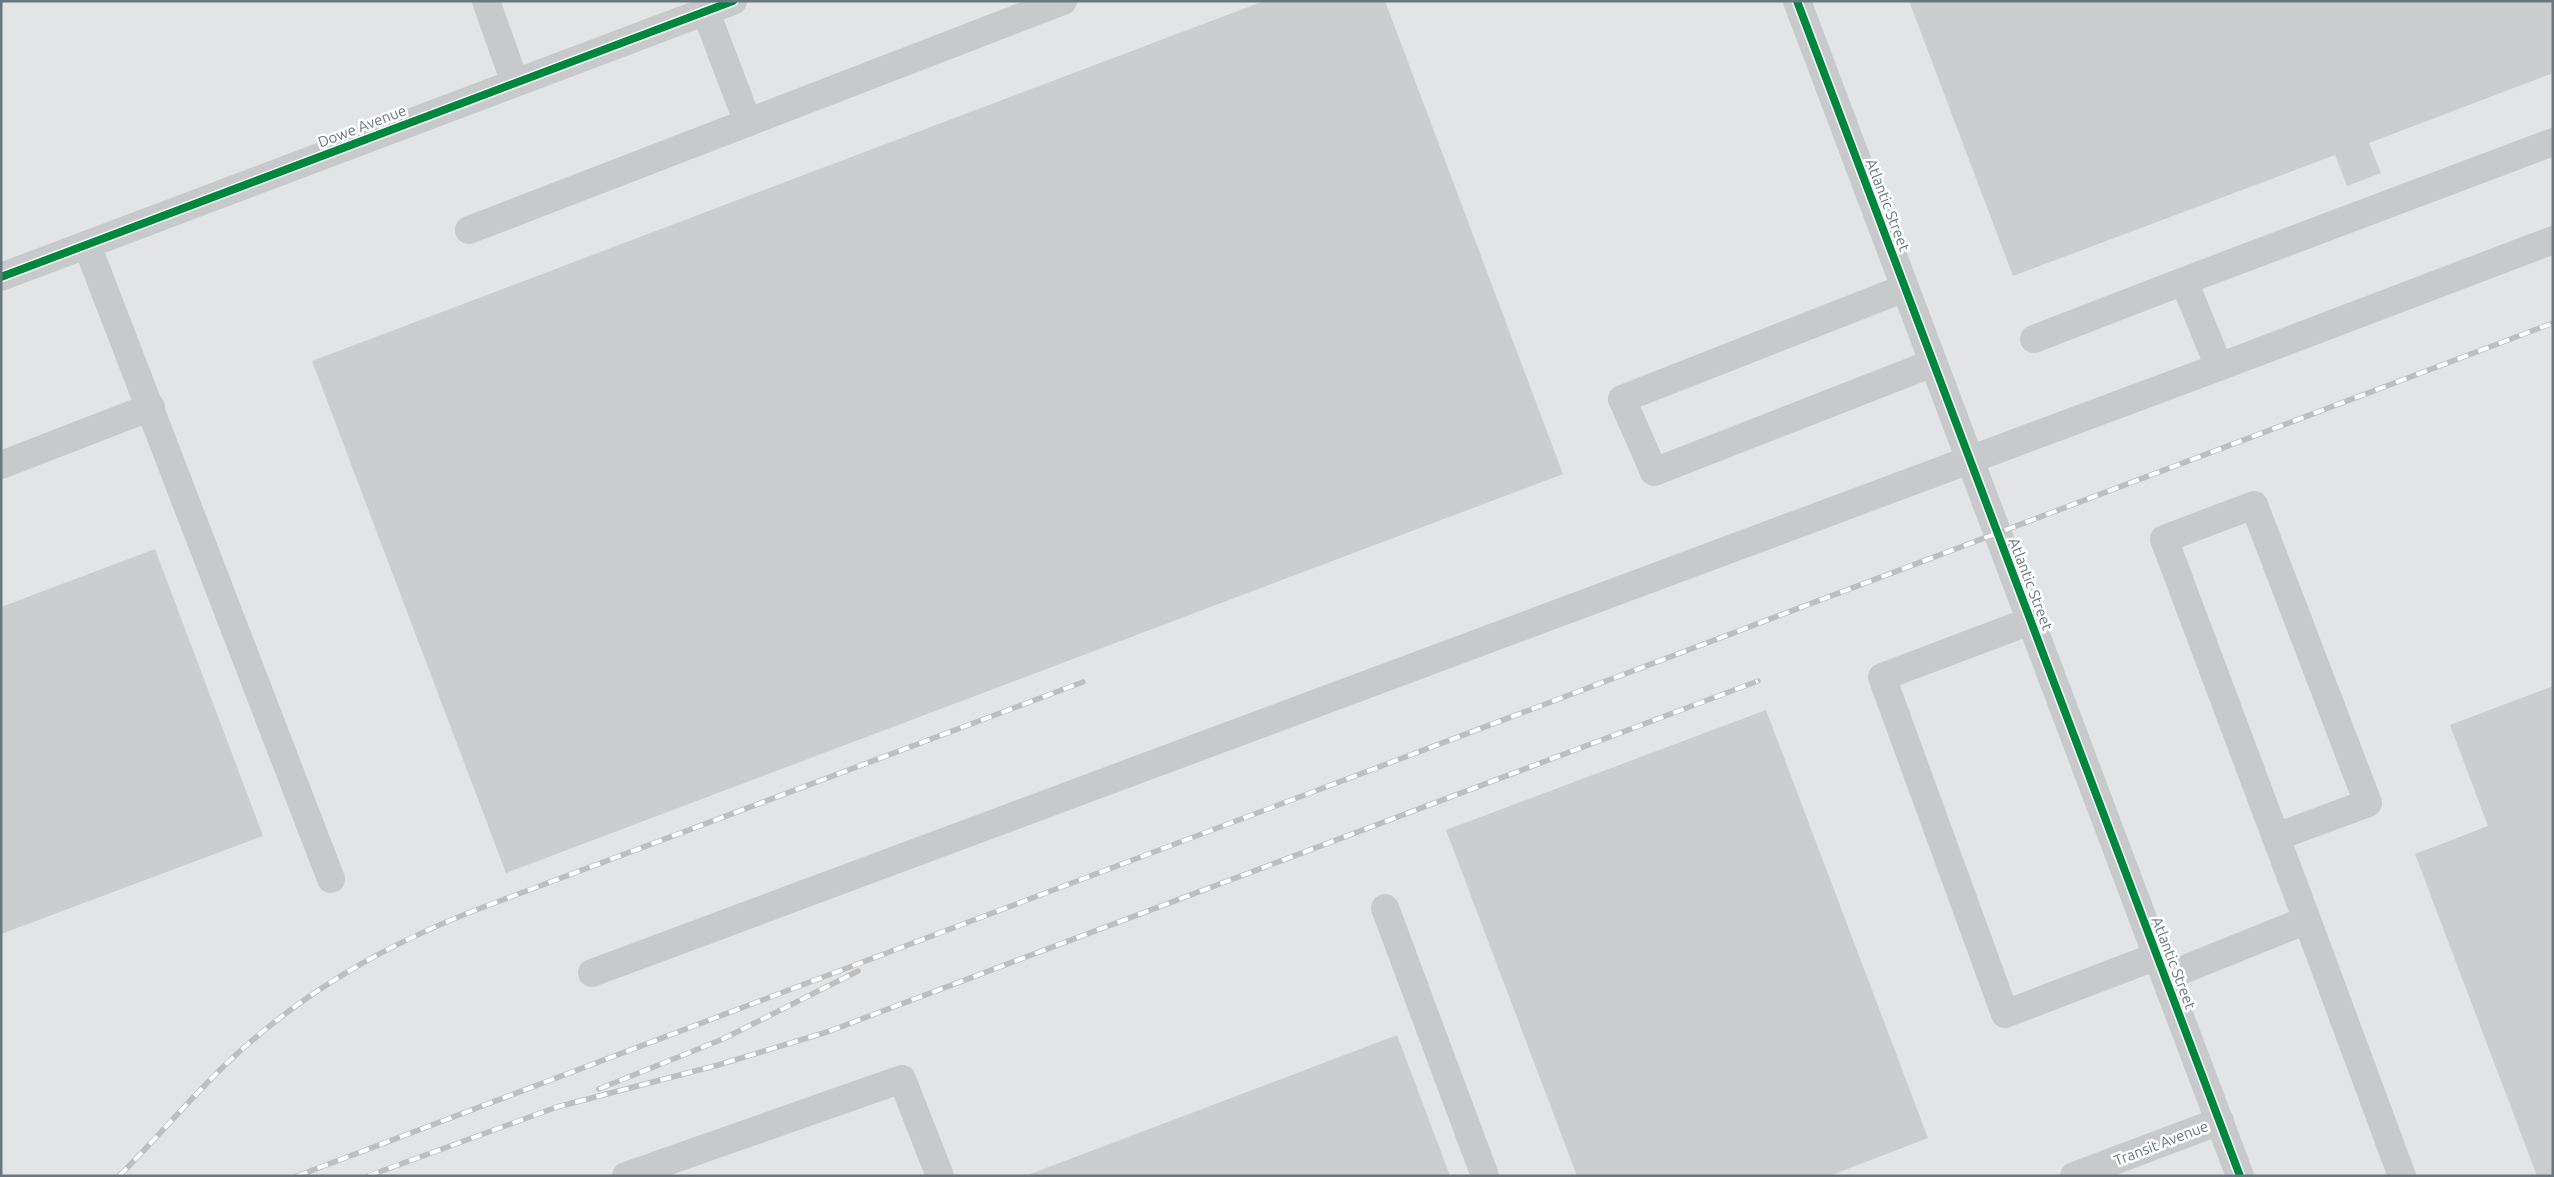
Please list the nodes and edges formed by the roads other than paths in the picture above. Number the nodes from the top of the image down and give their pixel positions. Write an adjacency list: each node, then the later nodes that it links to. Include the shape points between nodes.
1 (486, 1): 6 (street)
2 (733, 1): 5 (street, Dowe Avenue)
3 (1063, 1): 7 (street)
4 (1797, 1): 14 (street, Atlantic Street)
5 (706, 12): 6 (street, Dowe Avenue); 7 (street)
6 (516, 84): 11 (street, Dowe Avenue)
7 (748, 123): 9 (street)
8 (2553, 142): 13 (street)
9 (470, 230)
10 (2553, 240): 17 (street)
11 (87, 244): 12 (street, Dowe Avenue); 18 (street)
12 (1, 277)
13 (2184, 281): 15 (street); 17 (street)
14 (1905, 288): 16 (street, Atlantic Street); 16 (street, via 1622,399 1654,472)
15 (2034, 339)
16 (1933, 363): 19 (street, Atlantic Street)
17 (2219, 367): 19 (street)
18 (151, 407): 20 (street); 23 (street)
19 (1971, 459): 21 (street, Atlantic Street); 27 (street)
20 (1, 465)
21 (2030, 622): 26 (street, Atlantic Street); 26 (street, via 1882,677 2004,1014)
22 (2276, 837): 22 (street, via 2368,803 2254,505 2164,538); 25 (street)
23 (331, 879)
24 (1384, 908): 31 (street)
25 (2307, 920): 26 (street); 34 (street)
26 (2161, 967): 28 (street, Atlantic Street)
27 (592, 973)
28 (2220, 1121): 32 (street, Transit Avenue); 33 (street, Atlantic Street)
29 (626, 1176): 30 (street, via 902,1080)
30 (940, 1176)
31 (1485, 1176)
32 (2074, 1176)
33 (2240, 1176)
34 (2402, 1176)

